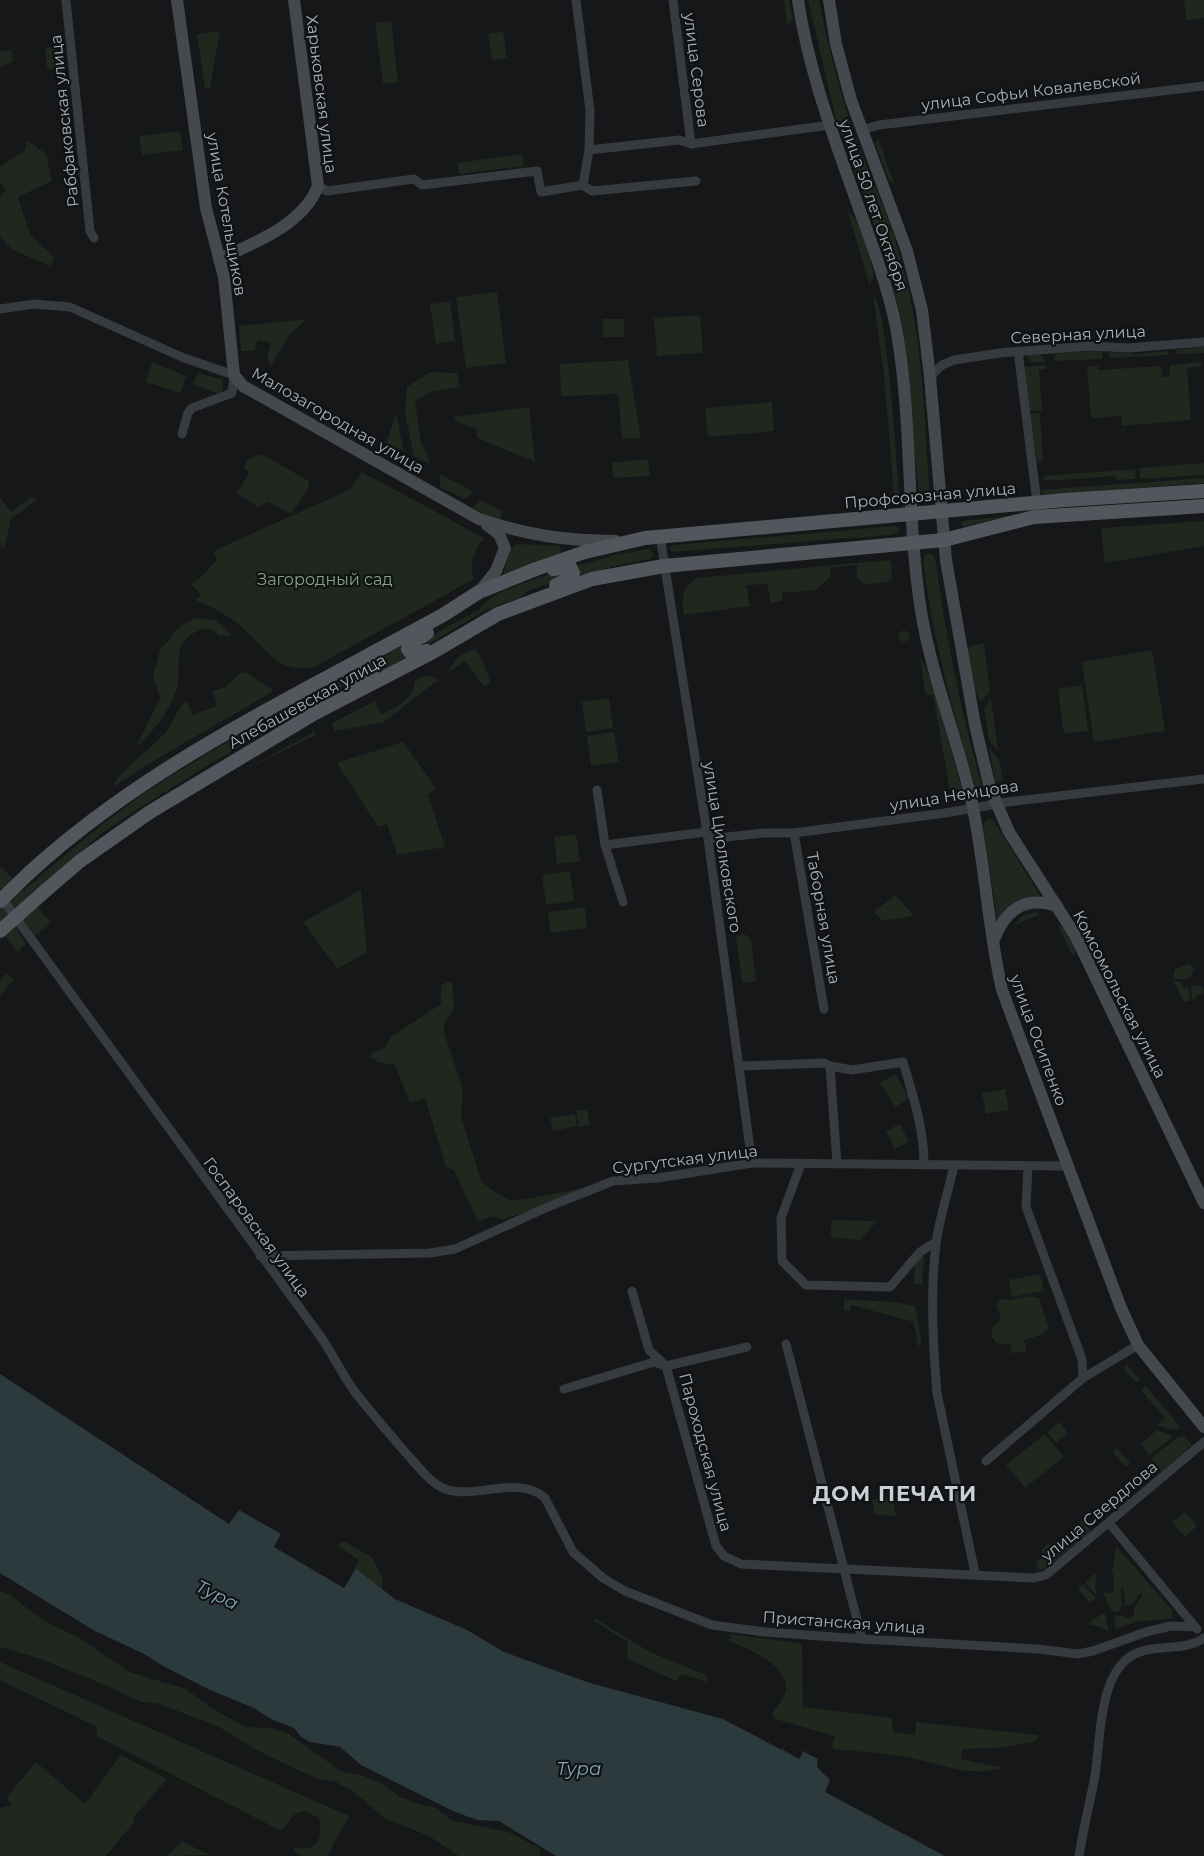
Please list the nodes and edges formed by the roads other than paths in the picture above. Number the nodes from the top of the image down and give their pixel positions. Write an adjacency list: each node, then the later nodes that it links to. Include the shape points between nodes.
1 (66, 0): 16 (street, Рабфаковская улица, via 90,231)
2 (177, 0): 17 (main road, улица Котельщиков, via 206,208)
3 (294, 0): 15 (main road, Харьковская улица)
4 (576, 0): 12 (street, via 590,111)
5 (673, 0): 11 (street, улица Серова)
6 (798, 0): 9 (main road, улица 50 лет Октября, via 808,53)
7 (829, 0): 10 (main road, улица 50 лет Октября, via 836,44)
8 (1204, 86): 10 (street, улица Софьи Ковалевской, via 879,125)
9 (830, 125): 11 (street); 28 (main road, улица 50 лет Октября, via 878,259 895,325 902,366)
10 (862, 130): 22 (main road, улица 50 лет Октября, via 907,251 922,310)
11 (690, 144): 12 (street, via 679,140)
12 (590, 150): 14 (street)
13 (696, 181): 14 (street, via 592,192)
14 (584, 185): 15 (street, via 541,192 537,171 422,185 414,179 327,191)
15 (318, 186): 17 (main road, Харьковская улица, via 313,199 282,226)
16 (94, 238)
17 (219, 259): 21 (main road, улица Котельщиков, via 224,277)
18 (0, 309): 21 (street, via 34,304 70,307 189,360)
19 (1204, 342): 20 (street, Северная улица)
20 (1018, 351): 22 (street, Северная улица, via 954,360 942,365); 25 (street)
21 (234, 375): 23 (street, Малозагородная улица, via 232,392 192,408); 29 (main road, Малозагородная улица, via 243,386)
22 (930, 377): 27 (main road, улица 50 лет Октября)
23 (182, 434)
24 (1204, 490): 25 (main road, Профсоюзная улица)
25 (1037, 503): 27 (main road, Профсоюзная улица)
26 (1204, 506): 32 (main road, Профсоюзная улица, via 1034,517)
27 (940, 512): 28 (main road, Профсоюзная улица); 32 (main road, улица 50 лет Октября)
28 (912, 515): 30 (main road, Профсоюзная улица); 34 (main road, улица 50 лет Октября)
29 (480, 519): 31 (main road, Малозагородная улица, via 512,530); 37 (main road, Малозагородная улица, via 498,534 505,548 496,571)
30 (660, 536): 33 (main road, Алебашевская улица); 36 (street, улица Циолковского)
31 (564, 540): 33 (main road, Малозагородная улица); 35 (main road)
32 (944, 540): 34 (main road, Профсоюзная улица); 45 (main road, Комсомольская улица, via 975,725)
33 (626, 541): 35 (main road, Алебашевская улица)
34 (913, 543): 36 (main road, Профсоюзная улица); 46 (main road, улица Осипенко, via 921,613)
35 (570, 564): 37 (main road, Алебашевская улица, via 536,569); 38 (main road, via 572,577 535,594)
36 (664, 566): 38 (main road, Алебашевская улица, via 592,579); 48 (street, улица Циолковского)
37 (479, 592): 39 (main road, Алебашевская улица)
38 (526, 603): 40 (main road, Алебашевская улица, via 498,614)
39 (442, 615): 40 (main road, via 432,630 411,643 408,649 413,655); 41 (main road, Алебашевская улица)
40 (433, 652): 42 (main road, Алебашевская улица)
41 (339, 672): 42 (main road, via 364,664 373,669 370,676 345,690); 51 (main road, Алебашевская улица, bridge, via 152,777 83,826)
42 (330, 706): 54 (main road, Алебашевская улица, bridge, via 150,812 80,861)
43 (1204, 779): 45 (street, улица Немцова)
44 (597, 790): 49 (street)
45 (996, 804): 46 (street, улица Немцова); 53 (main road, Комсомольская улица, via 1025,858)
46 (973, 808): 47 (street, улица Немцова); 55 (main road, улица Осипенко)
47 (794, 833): 48 (street, улица Немцова); 56 (street, Таборная улица)
48 (707, 836): 49 (street, улица Немцова); 57 (street, улица Циолковского)
49 (605, 845): 52 (street)
50 (0, 896): 68 (street, Госпаровская улица)
51 (0, 901)
52 (622, 902)
53 (1057, 906): 55 (main road, via 1035,901 1017,908 998,929); 66 (main road, Комсомольская улица, via 1075,935)
54 (0, 932)
55 (992, 943): 65 (main road, улица Осипенко, via 1002,990)
56 (824, 1009)
57 (740, 1066): 58 (street, via 825,1063); 59 (street, улица Циолковского)
58 (830, 1066): 61 (street); 62 (street, via 852,1070 903,1062 918,1114)
59 (752, 1163): 60 (street, Сургутская улица); 68 (street, Сургутская улица, via 658,1178 613,1181 455,1249 430,1253)
60 (801, 1164): 61 (street, Сургутская улица); 67 (street, via 781,1218 782,1260 806,1285 890,1287 920,1252)
61 (838, 1164): 62 (street, Сургутская улица)
62 (924, 1165): 63 (street, Сургутская улица)
63 (954, 1166): 64 (street, Сургутская улица); 67 (street)
64 (1028, 1166): 65 (street, Сургутская улица); 74 (street, via 1026,1207 1082,1359)
65 (1068, 1166): 71 (main road, улица Осипенко, via 1121,1308)
66 (1204, 1203)
67 (936, 1242): 82 (street, via 933,1294 936,1393)
68 (260, 1256): 79 (street, Госпаровская улица, via 323,1340 354,1390 428,1476 445,1489 455,1491 525,1488)
69 (632, 1291): 73 (street, Пароходская улица, via 649,1350)
70 (786, 1344): 81 (street)
71 (1138, 1344): 74 (street); 76 (main road, улица Осипенко)
72 (747, 1347): 73 (street)
73 (666, 1366): 75 (street, via 654,1362); 81 (street, Пароходская улица, via 719,1551 741,1564)
74 (1083, 1378): 78 (street)
75 (564, 1390)
76 (1204, 1427)
77 (1204, 1442): 80 (street, улица Свердлова)
78 (986, 1461)
79 (540, 1494): 85 (street, Пристанская улица, via 573,1552 603,1578 625,1591 712,1625)
80 (1109, 1523): 82 (street, улица Свердлова, via 1046,1575 1034,1578); 83 (street)
81 (844, 1568): 82 (street, Пароходская улица); 85 (street)
82 (974, 1573)
83 (1195, 1627): 84 (street); 85 (street, Пристанская улица, via 1171,1626 1078,1654 1038,1648)
84 (1204, 1637): 86 (street, via 1195,1645 1146,1650 1131,1656 1112,1680 1105,1702)
85 (862, 1639)
86 (1079, 1856)

